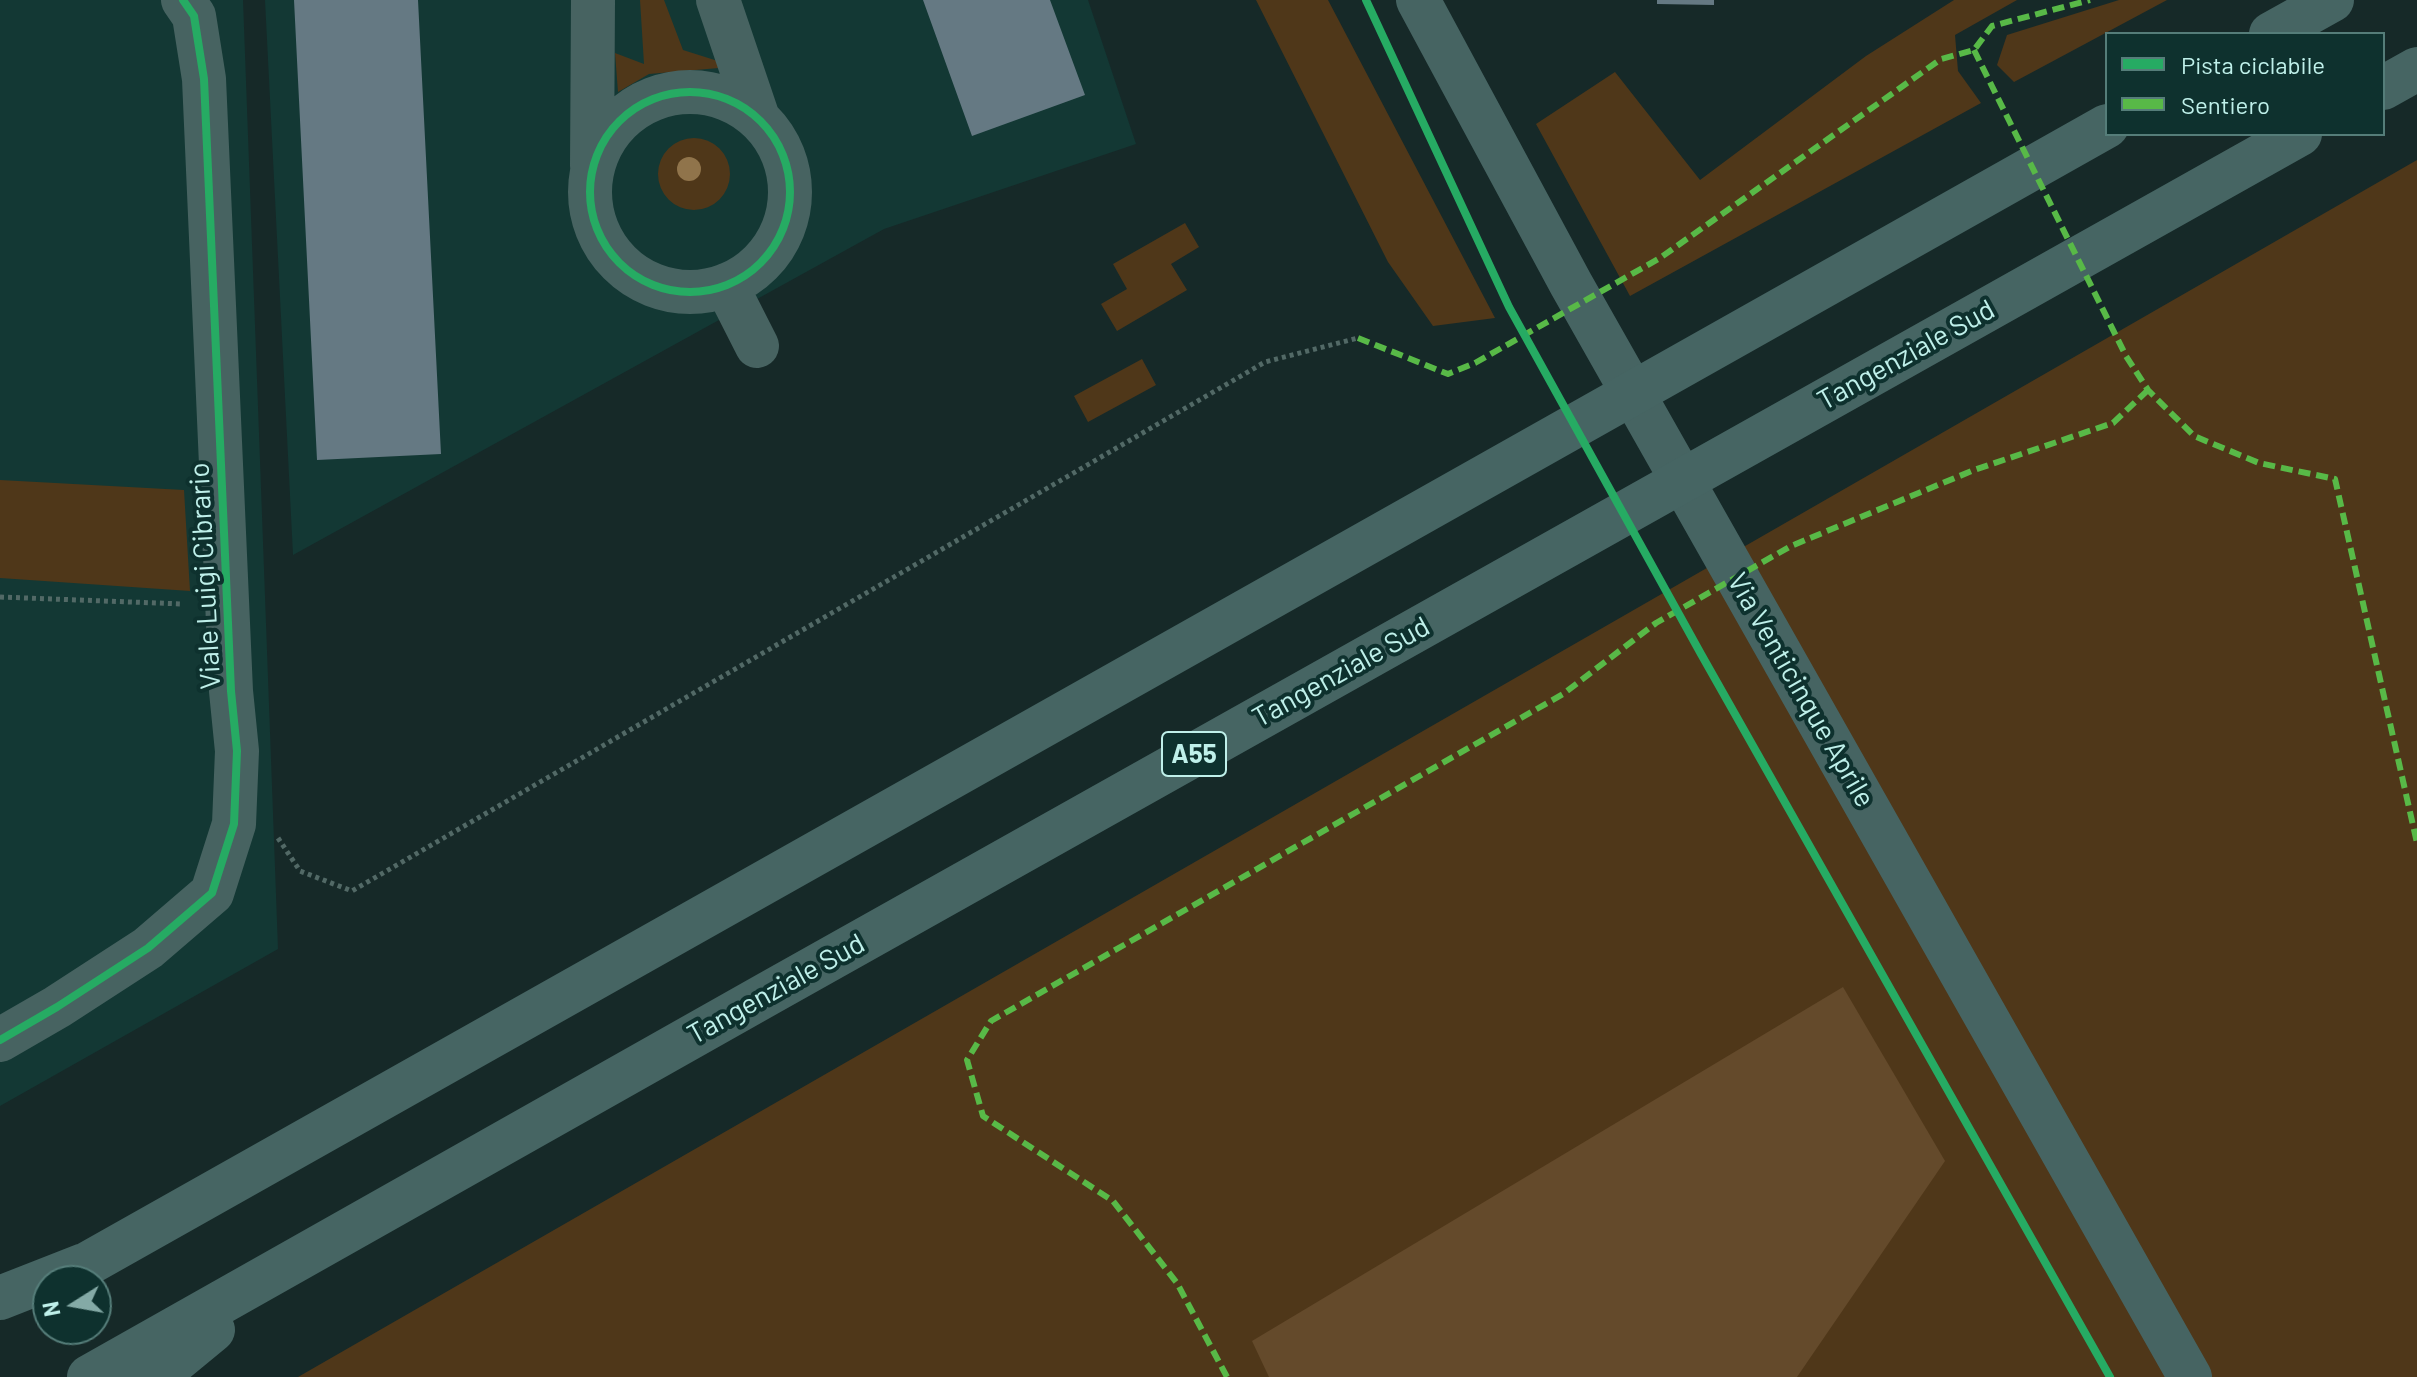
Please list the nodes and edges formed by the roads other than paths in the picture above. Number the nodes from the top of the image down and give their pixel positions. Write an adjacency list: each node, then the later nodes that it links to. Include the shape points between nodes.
1 (183, 0): 15 (street, Viale Luigi Cibrario, via 194,16 204,79 237,751 234,824 212,893 148,948)
2 (593, 0): 12 (street)
3 (718, 0): 9 (street)
4 (1418, 0): 24 (main road, Via Venticinque Aprile, via 1571,284)
5 (2332, 0): 6 (highway)
6 (2275, 32)
7 (2417, 69): 8 (highway)
8 (2385, 87)
9 (758, 118): 12 (street, via 718,95 683,91 654,98 624,116 605,139); 13 (street, via 780,145 791,191 786,226 768,258)
10 (2105, 127): 17 (highway)
11 (2296, 136): 16 (highway, Tangenziale Sud / A55)
12 (591, 172): 13 (street, via 590,199 598,233 613,257 640,280 673,292 701,293)
13 (726, 285): 14 (street)
14 (757, 346)
15 (0, 1040)
16 (305, 1255): 22 (highway, Tangenziale Sud / A55); 23 (highway)
17 (86, 1265)
18 (32, 1287): 20 (highway)
19 (32, 1295): 21 (highway)
20 (0, 1298)
21 (0, 1313)
22 (89, 1377)
23 (156, 1377)
24 (2190, 1377)

